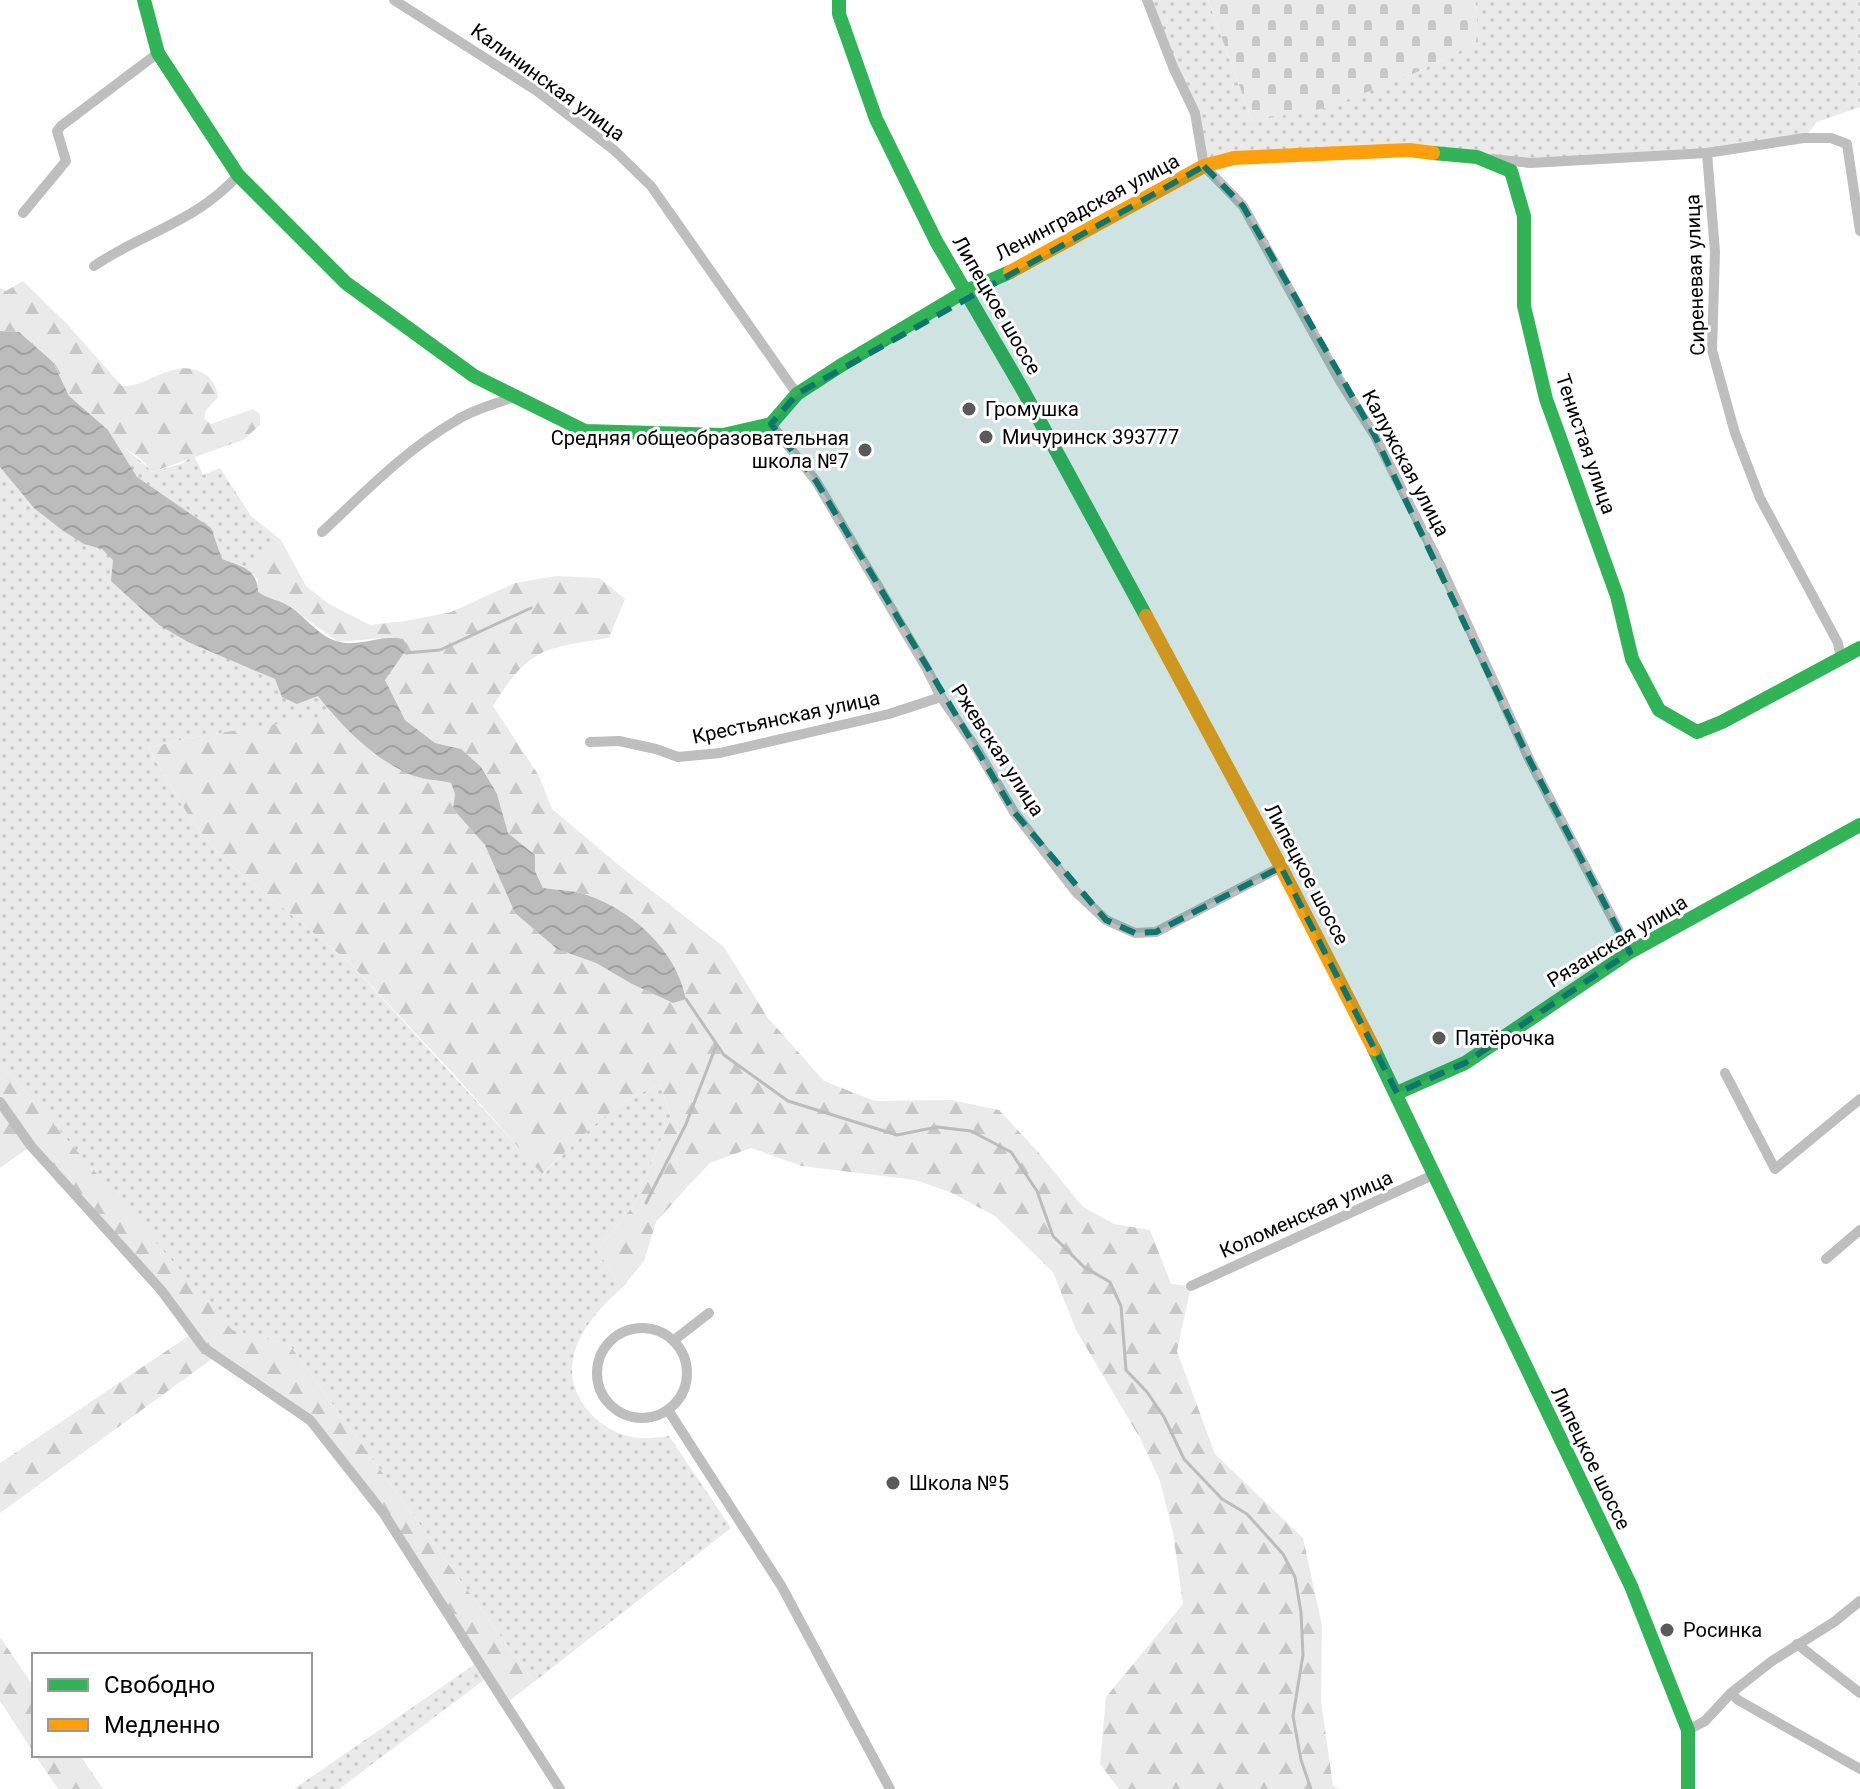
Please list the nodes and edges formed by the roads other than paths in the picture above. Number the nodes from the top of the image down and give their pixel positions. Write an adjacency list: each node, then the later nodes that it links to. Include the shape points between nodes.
1 (144, 0): 6 (street)
2 (394, 0): 5 (street, Калининская улица)
3 (839, 0): 14 (street, Липецкое шоссе, via 839,14 876,119)
4 (1147, 0): 9 (street, via 1195,113)
5 (409, 4): 15 (street, Калининская улица, via 537,91 651,186)
6 (158, 53): 10 (street); 11 (street, via 61,126 57,131 66,161)
7 (1707, 153): 8 (street, via 1530,163); 12 (street, via 1804,138 1847,144); 20 (street, Сиреневая улица, via 1715,252 1712,350 1760,498 1838,643)
8 (1477, 157): 9 (street, Тенистая улица, via 1409,150 1234,158); 20 (street, Тенистая улица, via 1511,171 1524,216 1524,306 1546,399 1617,596 1632,659 1659,710 1697,732)
9 (1204, 166): 14 (street, Ленинградская улица, via 1020,268); 25 (street, Калужская улица, via 1243,206 1375,436 1530,761)
10 (238, 175): 13 (street, via 197,211); 16 (street, via 346,283 474,376)
11 (23, 213)
12 (1860, 231)
13 (94, 266)
14 (964, 292): 15 (street, Ленинградская улица); 24 (street, Липецкое шоссе, via 1024,392)
15 (797, 394): 17 (street, Ленинградская улица)
16 (515, 396): 17 (street, via 585,431 723,435); 18 (street, via 460,418 418,445)
17 (771, 424): 21 (street, Ржевская улица, via 816,481)
18 (322, 532)
19 (1860, 648): 20 (street, Тенистая улица)
20 (1841, 658)
21 (941, 697): 22 (street, Крестьянская улица, via 720,753 678,757 619,741); 24 (street, Ржевская улица, via 1014,812 1076,892 1106,920 1135,933 1156,932)
22 (590, 742)
23 (1860, 825): 25 (street, Рязанская улица)
24 (1281, 867): 27 (street, Липецкое шоссе)
25 (1630, 952): 27 (street, Рязанская улица, via 1465,1063)
26 (1725, 1073): 28 (street, via 1775,1169)
27 (1397, 1093): 30 (street, Липецкое шоссе)
28 (1860, 1099)
29 (0, 1102): 43 (street, via 31,1146 161,1290 204,1348 310,1420 384,1514)
30 (1435, 1174): 33 (street, Коломенская улица); 41 (street, Липецкое шоссе, via 1631,1586)
31 (1860, 1230): 32 (street)
32 (1826, 1259)
33 (1191, 1286)
34 (709, 1313): 35 (street)
35 (673, 1341): 36 (street, via 682,1354 686,1377 679,1399); 36 (street, via 650,1329 625,1331 605,1347 597,1371 603,1395 620,1412 644,1418)
36 (668, 1410): 44 (street, via 782,1587)
37 (1860, 1601): 38 (street)
38 (1797, 1644): 39 (street); 40 (street)
39 (1731, 1693): 41 (street, via 1705,1721); 42 (street)
40 (1860, 1693)
41 (1688, 1730): 45 (street, Липецкое шоссе)
42 (1860, 1769)
43 (560, 1789)
44 (890, 1789)
45 (1688, 1789)

